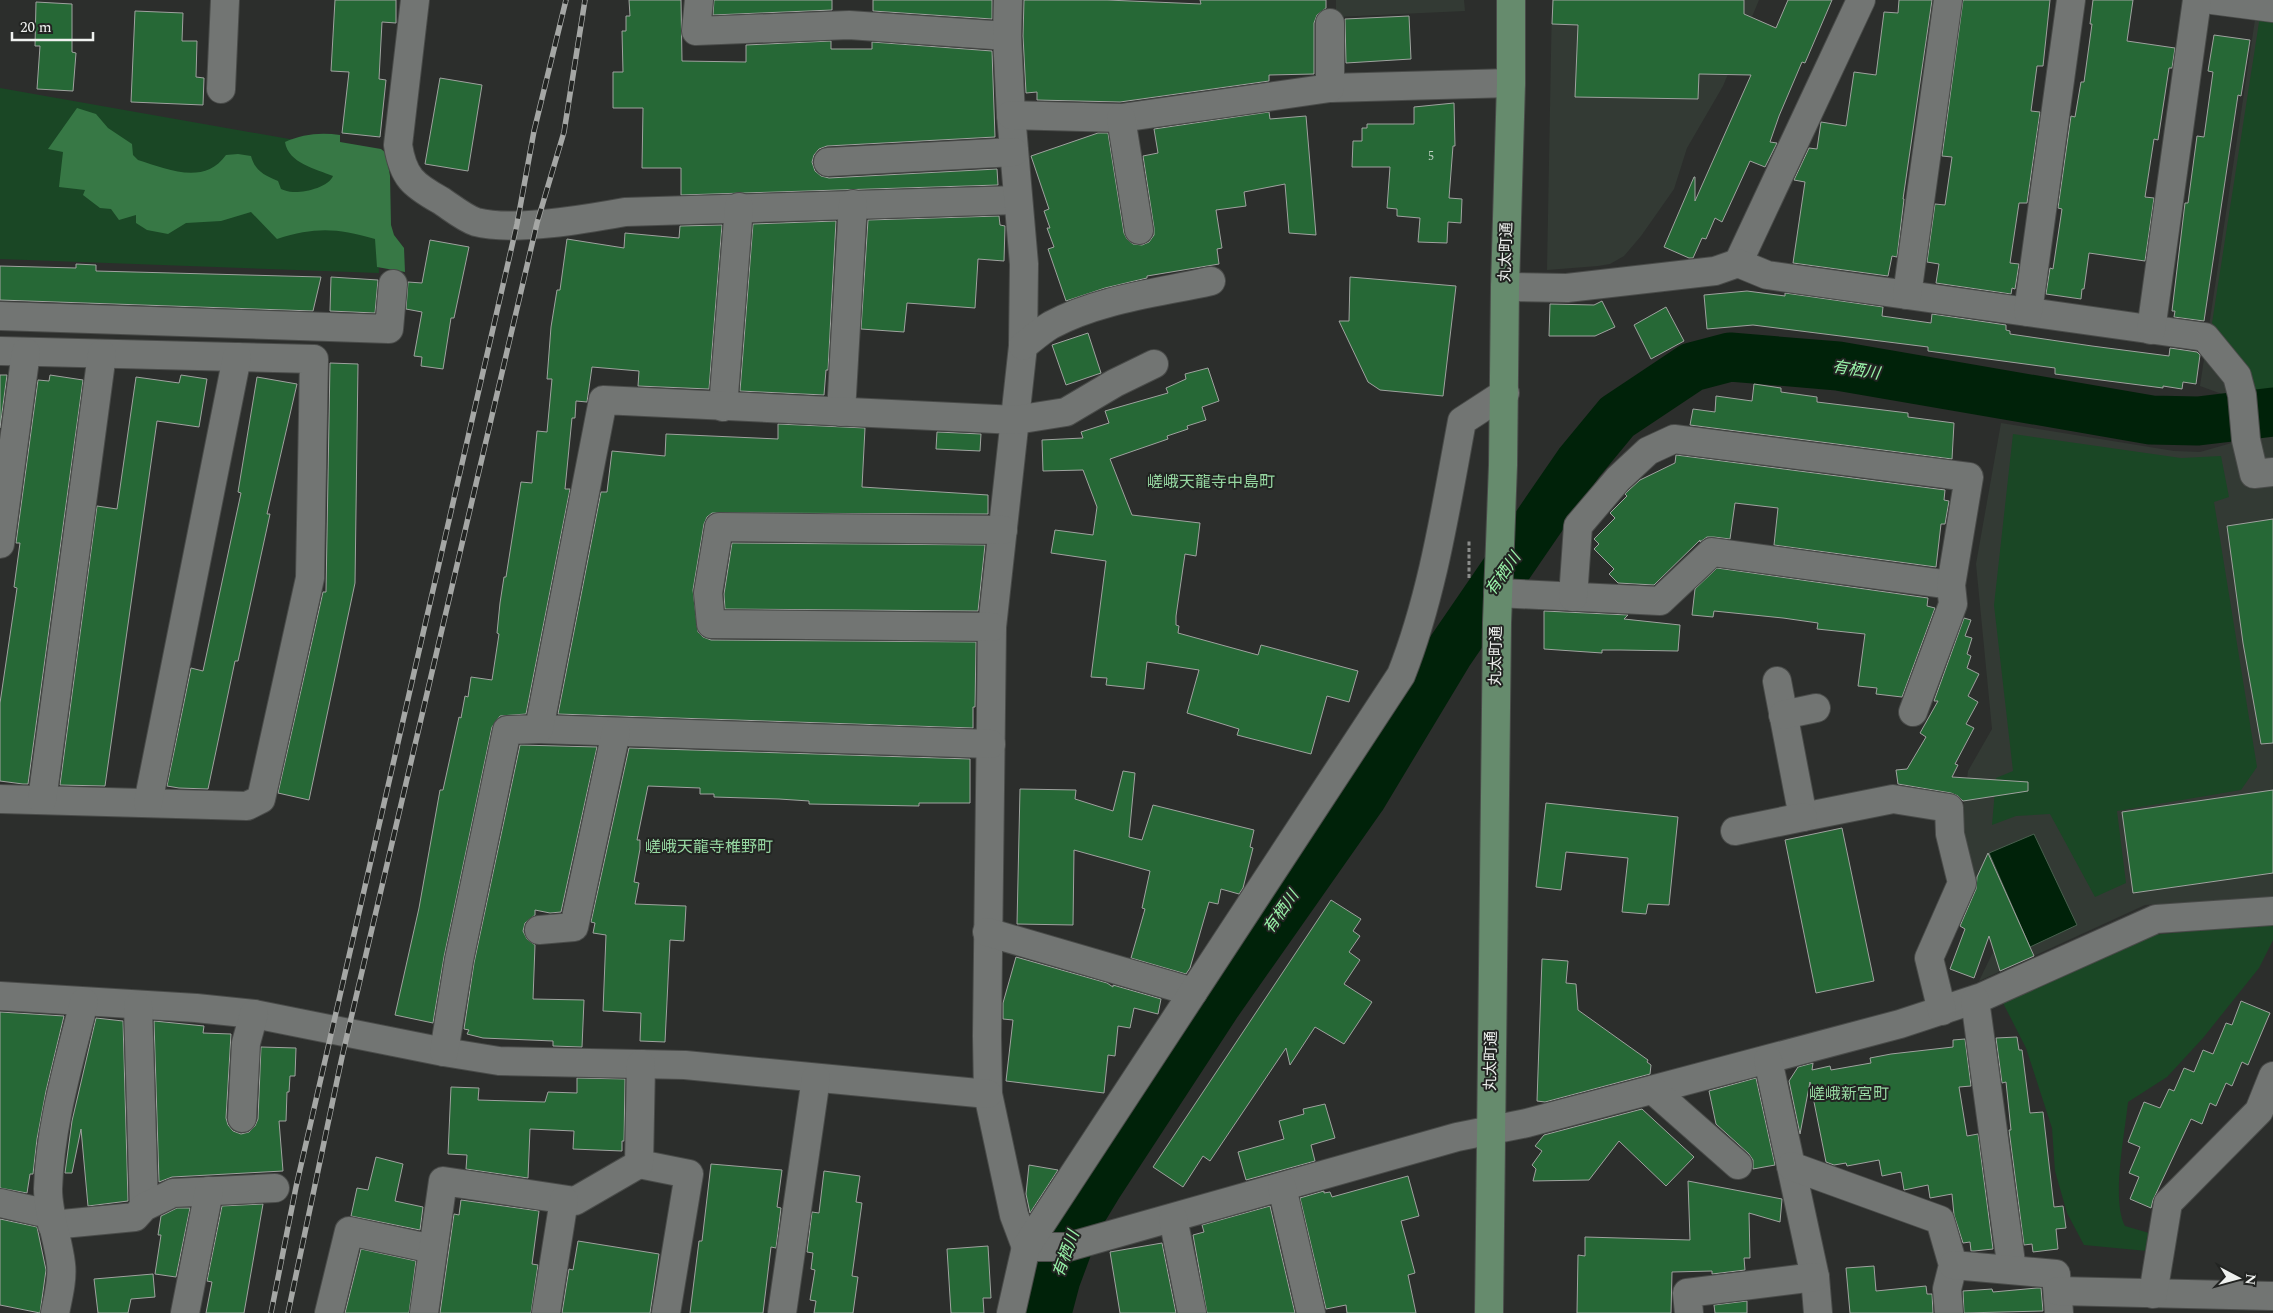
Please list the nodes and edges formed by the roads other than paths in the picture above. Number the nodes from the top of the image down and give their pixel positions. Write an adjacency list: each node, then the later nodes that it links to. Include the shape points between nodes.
1 (225, 0): 16 (street)
2 (415, 0): 23 (street, via 398,145 404,170 417,187 474,221 497,226 588,219 625,212)
3 (699, 0): 13 (street, via 696,31 849,25)
4 (1008, 0): 13 (street)
5 (1511, 0): 14 (main road, 丸太町通)
6 (1861, 0): 25 (street)
7 (1948, 0): 29 (street)
8 (2071, 0): 30 (street)
9 (2197, 0): 32 (street)
10 (2212, 0): 11 (street)
11 (2273, 8)
12 (1330, 23): 15 (street)
13 (1007, 36): 17 (street)
14 (1511, 83): 15 (street); 28 (main road, 丸太町通)
15 (1330, 88): 18 (street)
16 (221, 89)
17 (1011, 115): 18 (street); 19 (street)
18 (1121, 118): 24 (street)
19 (1014, 152): 20 (street); 21 (street)
20 (828, 162)
21 (1018, 200): 22 (street); 33 (street, via 1024,264)
22 (853, 204): 23 (street); 40 (street)
23 (739, 207): 39 (street)
24 (1139, 230)
25 (1738, 263): 28 (street, via 1715,271 1567,288); 29 (street, via 1766,275)
26 (1211, 281): 33 (street, via 1074,314 1050,326)
27 (393, 284): 31 (street, via 389,329)
28 (1505, 287): 38 (main road, 丸太町通)
29 (1907, 295): 30 (street)
30 (2028, 312): 32 (street)
31 (0, 316)
32 (2152, 330): 42 (street, via 2205,337 2237,376 2254,474)
33 (1023, 346): 41 (street)
34 (13, 352): 35 (street); 44 (street)
35 (102, 354): 36 (street); 57 (street)
36 (237, 357): 58 (street); 58 (street, via 314,359 310,578 261,799 248,806)
37 (1154, 364): 41 (street, via 1066,412)
38 (1505, 393): 46 (main road, 丸太町通, via 1499,552); 64 (street, via 1462,421 1421,618 1401,675)
39 (723, 407): 40 (street); 53 (street, via 603,400)
40 (841, 412): 41 (street)
41 (1016, 420): 43 (street)
42 (2273, 472)
43 (1003, 530): 48 (street); 48 (street, via 719,527 708,593 711,624)
44 (0, 544)
45 (1951, 585): 47 (street, via 1712,552 1660,601); 47 (street, via 1969,477 1674,439 1648,451 1618,479 1578,526); 51 (street, via 1954,604)
46 (1508, 594): 47 (street); 79 (main road, 丸太町通, via 1497,623)
47 (1573, 597)
48 (992, 627): 55 (street)
49 (1777, 681): 52 (street)
50 (1816, 708): 52 (street)
51 (1913, 712)
52 (1784, 715): 59 (street)
53 (539, 729): 54 (street); 71 (street, via 507,730 459,960)
54 (616, 732): 55 (street); 62 (street, via 574,926)
55 (990, 744): 63 (street)
56 (0, 799): 57 (street)
57 (42, 800): 58 (street)
58 (148, 803)
59 (1802, 817): 60 (street); 69 (street, via 1893,799 1949,808 1950,834 1962,883 1929,958)
60 (1735, 831)
61 (2273, 910): 66 (street, via 2156,919)
62 (539, 930)
63 (987, 932): 64 (street); 77 (street)
64 (1193, 992): 91 (street)
65 (0, 996): 67 (street)
66 (1975, 1000): 69 (street); 94 (street)
67 (84, 1002): 68 (street); 90 (street, via 54,1131 48,1188)
68 (138, 1006): 70 (street); 88 (street)
69 (1942, 1011): 72 (street)
70 (254, 1014): 71 (street); 78 (street, via 246,1043)
71 (444, 1052): 73 (street, via 499,1061)
72 (1768, 1060): 76 (street); 82 (street)
73 (641, 1064): 75 (street, via 685,1065); 80 (street)
74 (2273, 1076): 97 (street, via 2259,1111 2168,1203)
75 (816, 1078): 77 (street); 105 (street)
76 (1653, 1090): 79 (street); 81 (street)
77 (988, 1094): 91 (street, via 1014,1216)
78 (242, 1118)
79 (1490, 1130): 83 (street); 109 (main road, 丸太町通)
80 (639, 1164): 86 (street); 104 (street, via 689,1174)
81 (1738, 1165)
82 (1791, 1166): 93 (street, via 1940,1220); 95 (street)
83 (1282, 1186): 89 (street); 108 (street)
84 (275, 1188): 85 (street)
85 (209, 1191): 88 (street, via 173,1193); 100 (street)
86 (569, 1200): 92 (street, via 443,1181); 103 (street)
87 (0, 1203): 90 (street)
88 (144, 1208): 90 (street, via 135,1217)
89 (1173, 1218): 91 (street, via 1068,1247); 107 (street)
90 (51, 1219): 99 (street, via 62,1267)
91 (1035, 1247): 106 (street)
92 (433, 1249): 101 (street, via 349,1231); 102 (street)
93 (1953, 1265): 94 (street); 112 (street, via 1947,1289)
94 (2012, 1270): 98 (street, via 2056,1274)
95 (1815, 1277): 110 (street, via 1687,1292); 111 (street)
96 (2273, 1296): 97 (street)
97 (2168, 1300): 98 (street)
98 (2059, 1302)
99 (56, 1313)
100 (185, 1313)
101 (329, 1313)
102 (424, 1313)
103 (546, 1313)
104 (666, 1313)
105 (782, 1313)
106 (1011, 1313)
107 (1192, 1313)
108 (1311, 1313)
109 (1489, 1313)
110 (1689, 1313)
111 (1818, 1313)
112 (1949, 1313)

